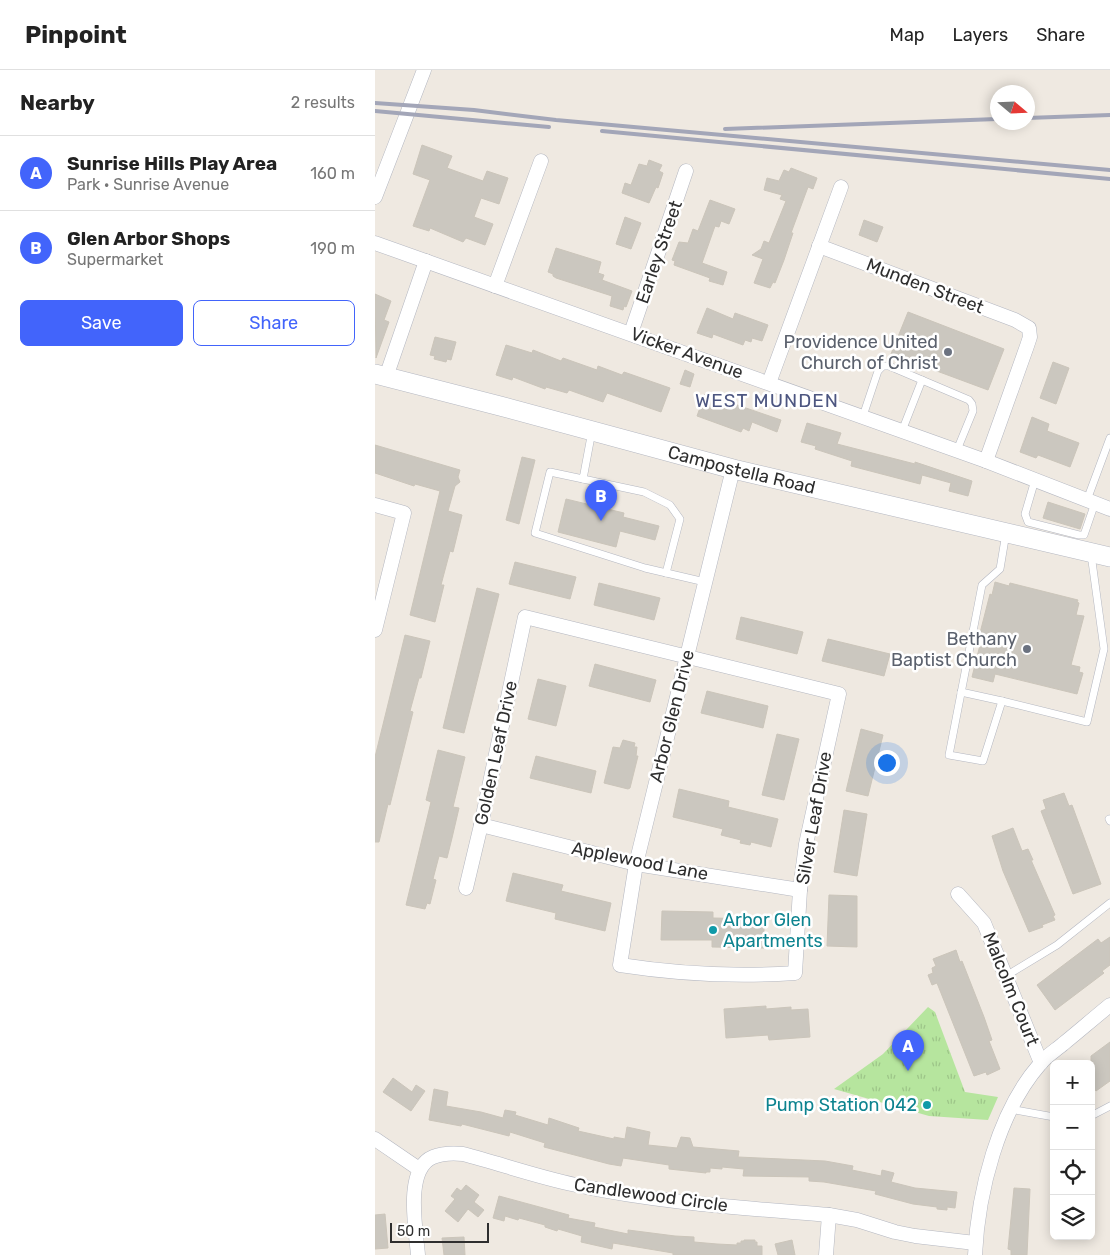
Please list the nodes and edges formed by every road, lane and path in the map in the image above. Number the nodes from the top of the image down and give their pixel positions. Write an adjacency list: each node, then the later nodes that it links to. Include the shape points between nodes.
1 (424, 70): 5 (street)
2 (541, 161): 9 (street)
3 (687, 171): 10 (street, Earley Street)
4 (841, 187): 7 (street)
5 (375, 197)
6 (375, 243): 8 (street, Vicker Avenue)
7 (819, 246): 13 (street); 19 (street, Munden Street, via 1029,328 1030,337)
8 (426, 261): 9 (street, Vicker Avenue); 11 (street)
9 (495, 286): 10 (street, Vicker Avenue)
10 (631, 333): 13 (street, Vicker Avenue)
11 (381, 376): 15 (main road, Campostella Road)
12 (922, 380): 14 (lane, via 883,366 878,371); 16 (lane); 18 (lane, via 972,404 973,411)
13 (769, 383): 14 (street, Vicker Avenue)
14 (863, 416): 16 (street, Vicker Avenue)
15 (593, 431): 20 (main road, Campostella Road); 21 (lane)
16 (903, 431): 18 (street, Vicker Avenue)
17 (1110, 438): 23 (lane)
18 (957, 450): 19 (street, Vicker Avenue)
19 (986, 461): 22 (street, Vicker Avenue)
20 (733, 469): 26 (main road, Campostella Road); 30 (street, Arbor Glen Drive)
21 (583, 479): 29 (lane, via 644,492 670,505 680,519); 29 (lane, via 550,472 535,533)
22 (1035, 480): 23 (street, Vicker Avenue); 23 (lane, via 1025,514 1028,522 1084,535)
23 (1091, 502): 25 (street, Vicker Avenue)
24 (375, 505): 31 (street, via 404,513)
25 (1110, 509)
26 (1006, 532): 27 (main road, Campostella Road); 34 (lane, via 1000,569 982,584)
27 (1091, 552): 28 (main road, Campostella Road); 32 (lane)
28 (1110, 557)
29 (666, 572): 30 (lane)
30 (705, 582): 33 (street, Arbor Glen Drive)
31 (375, 630)
32 (1107, 650): 35 (lane, via 1087,722)
33 (687, 656): 36 (street, Golden Leaf Drive, via 525,618); 37 (street, Arbor Glen Drive); 39 (street, Silver Leaf Drive, via 839,694 815,799)
34 (961, 692): 35 (lane); 35 (lane, via 949,755 983,761)
35 (1002, 701)
36 (481, 825): 37 (street, Applewood Lane); 38 (street, Golden Leaf Drive)
37 (636, 864): 39 (street, Applewood Lane); 42 (street, Arbor Glen Drive, via 620,965 723,976)
38 (465, 888)
39 (800, 890): 42 (street, Silver Leaf Drive)
40 (958, 894): 43 (street, Malcolm Court, via 984,923)
41 (1110, 902): 43 (lane, via 1057,945)
42 (795, 973)
43 (1006, 976): 45 (street, Malcolm Court)
44 (1110, 1005): 45 (street)
45 (1041, 1063): 47 (street)
46 (1110, 1106): 48 (lane)
47 (1010, 1109): 49 (lane); 53 (street, via 985,1182)
48 (1095, 1114)
49 (1050, 1116)
50 (375, 1139): 51 (street)
51 (419, 1169): 52 (street, Candlewood Circle, via 431,1158 447,1153 463,1154 575,1185 657,1200); 54 (street, via 414,1198)
52 (829, 1215): 53 (street, Candlewood Circle); 55 (street)
53 (975, 1249)
54 (418, 1255)
55 (826, 1255)

